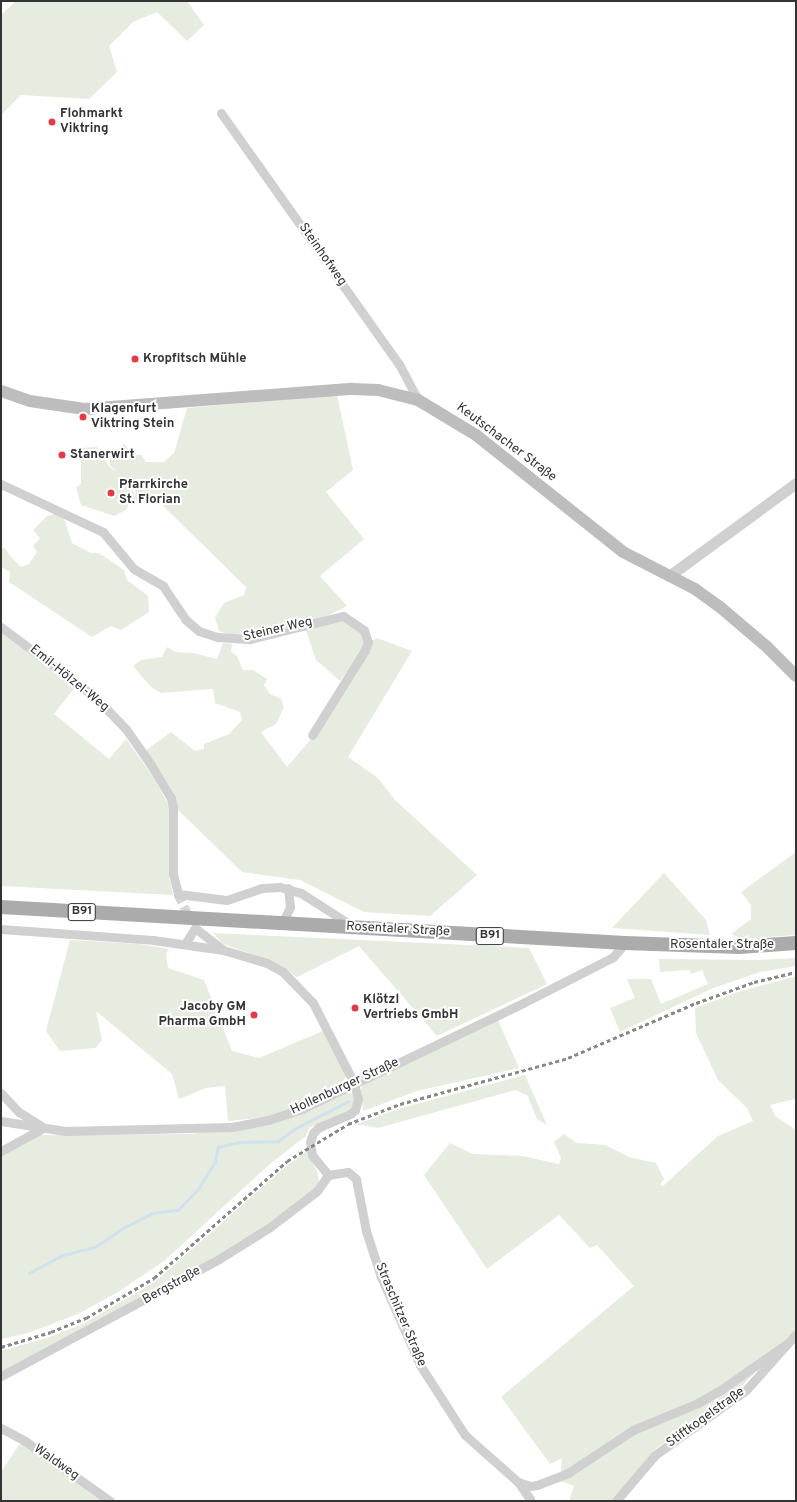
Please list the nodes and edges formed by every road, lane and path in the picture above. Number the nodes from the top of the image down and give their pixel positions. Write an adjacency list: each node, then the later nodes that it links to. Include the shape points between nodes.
1 (221, 113): 3 (street, Steinhofweg, via 399,364)
2 (1, 392): 3 (main road, Keutschacher Straße, via 30,401 84,409 352,389 378,390)
3 (418, 400): 6 (main road, Keutschacher Straße, via 476,435 623,552)
4 (1, 484): 9 (street, Steiner Weg, via 103,532 134,569 163,586 185,619 199,631 218,637 250,639 343,616 364,630 368,642 365,650)
5 (796, 484): 6 (street)
6 (669, 576): 8 (main road, Keutschacher Straße, via 695,589 720,607)
7 (1, 627): 10 (street, Emil-Hölzel-Weg, via 95,697 126,729 151,765 171,798 173,874 178,894 227,900 262,888)
8 (796, 676)
9 (312, 735)
10 (288, 888): 12 (street, via 290,907); 13 (street, Emil-Hölzel-Weg, via 301,893)
11 (1, 907): 12 (main road, Rosentaler Straße / B91)
12 (282, 924): 13 (main road, Rosentaler Straße / B91)
13 (355, 928): 15 (main road, Rosentaler Straße / B91)
14 (1, 929): 16 (street)
15 (625, 943): 17 (main road, Rosentaler Straße / B91, via 739,947); 19 (street, Hollenburger Straße, via 612,957)
16 (185, 944): 18 (street); 18 (street, via 196,928)
17 (796, 944)
18 (223, 950): 19 (street, via 267,963 283,972 304,991 328,1028)
19 (354, 1083): 22 (street, Hollenburger Straße, via 302,1109 268,1120 232,1127 65,1131); 24 (street, via 358,1099 355,1110 319,1127 313,1133 310,1142 312,1155)
20 (1, 1093): 22 (street, Hollenburger Straße, via 19,1112)
21 (1, 1121): 22 (street)
22 (44, 1128): 23 (street)
23 (1, 1151)
24 (328, 1175): 27 (street, Bergstraße, via 317,1191 220,1259); 29 (street, Straschitzer Straße, via 348,1172 356,1179 366,1231 381,1277 420,1365 465,1435)
25 (796, 1334): 26 (street, Stiftkogelstraße)
26 (788, 1343): 30 (street, via 698,1403 633,1430 568,1473); 33 (street, Stiftkogelstraße, via 746,1390 655,1454)
27 (1, 1376)
28 (1, 1428): 32 (street, Waldweg, via 25,1441)
29 (518, 1482): 30 (street, via 530,1486); 31 (street, Straschitzer Straße)
30 (537, 1485): 31 (street)
31 (529, 1500)
32 (110, 1501)
33 (616, 1501)

